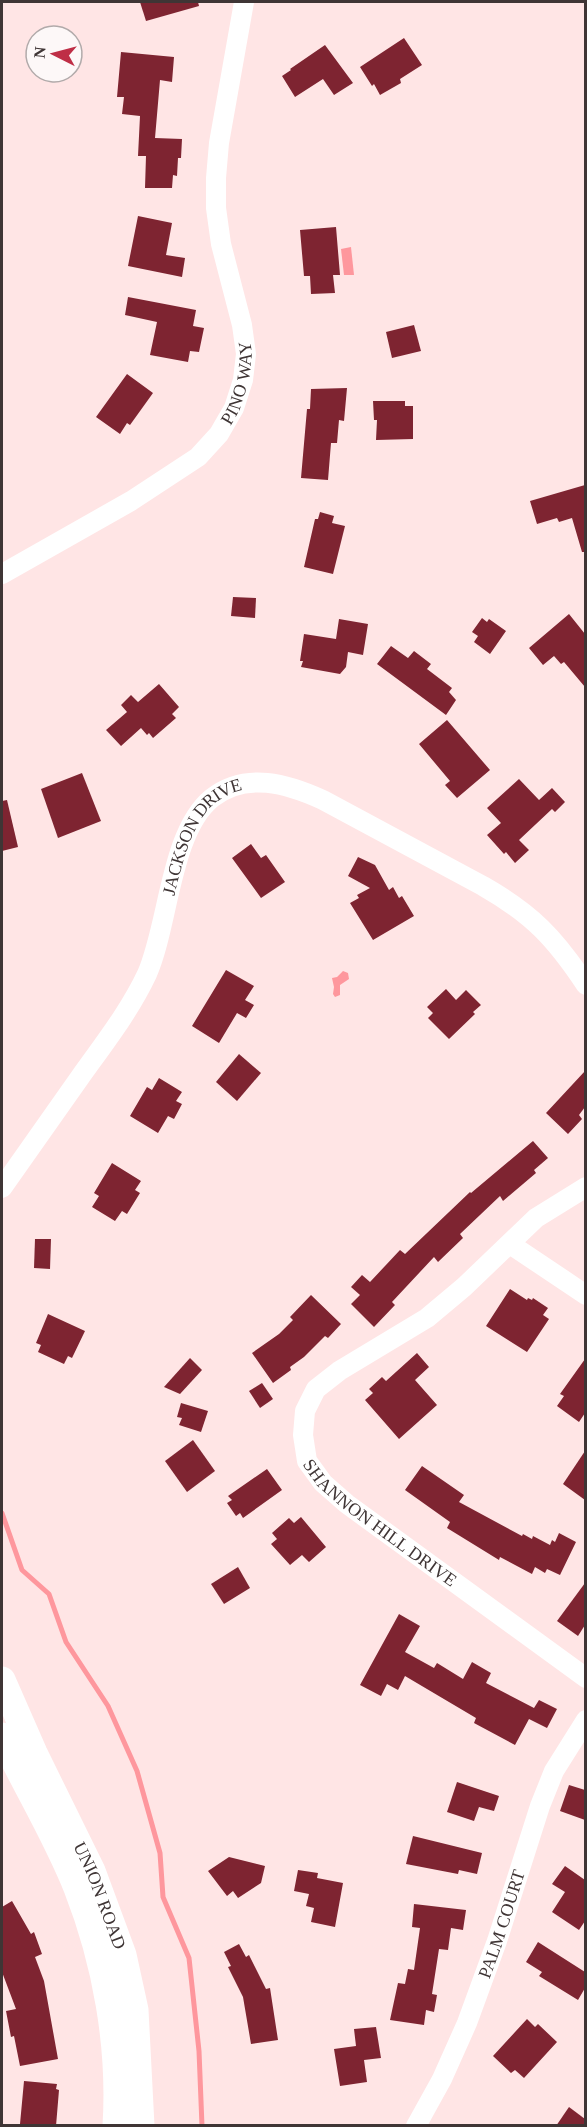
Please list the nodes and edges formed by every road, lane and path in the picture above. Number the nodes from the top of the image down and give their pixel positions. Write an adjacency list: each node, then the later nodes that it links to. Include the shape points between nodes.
1 (244, 2): 2 (street, PINO WAY, via 216,178 221,244 243,325 246,354 234,408 219,434 198,457 131,501)
2 (2, 574)
3 (585, 985): 5 (street, JACKSON DRIVE, via 567,956 538,923 483,886 297,788 267,782 229,787 198,812 187,831 155,951 136,994)
4 (585, 1187): 6 (street, SHANNON HILL DRIVE, via 536,1218)
5 (2, 1188)
6 (510, 1244): 7 (street); 8 (street, SHANNON HILL DRIVE, via 428,1318 316,1389 305,1411 307,1461 322,1483 346,1504)
7 (585, 1295)
8 (585, 1678)
9 (2, 1680): 12 (main road, UNION ROAD)
10 (585, 1720): 15 (street, PALM COURT, via 540,1806 467,2023)
11 (2, 1736): 12 (main road, UNION ROAD)
12 (17, 1762): 13 (main road, UNION ROAD, via 90,1923 110,2006 118,2093); 14 (main road, UNION ROAD, via 92,1871 123,1955 135,2010)
13 (116, 2126)
14 (141, 2126)
15 (416, 2126)

